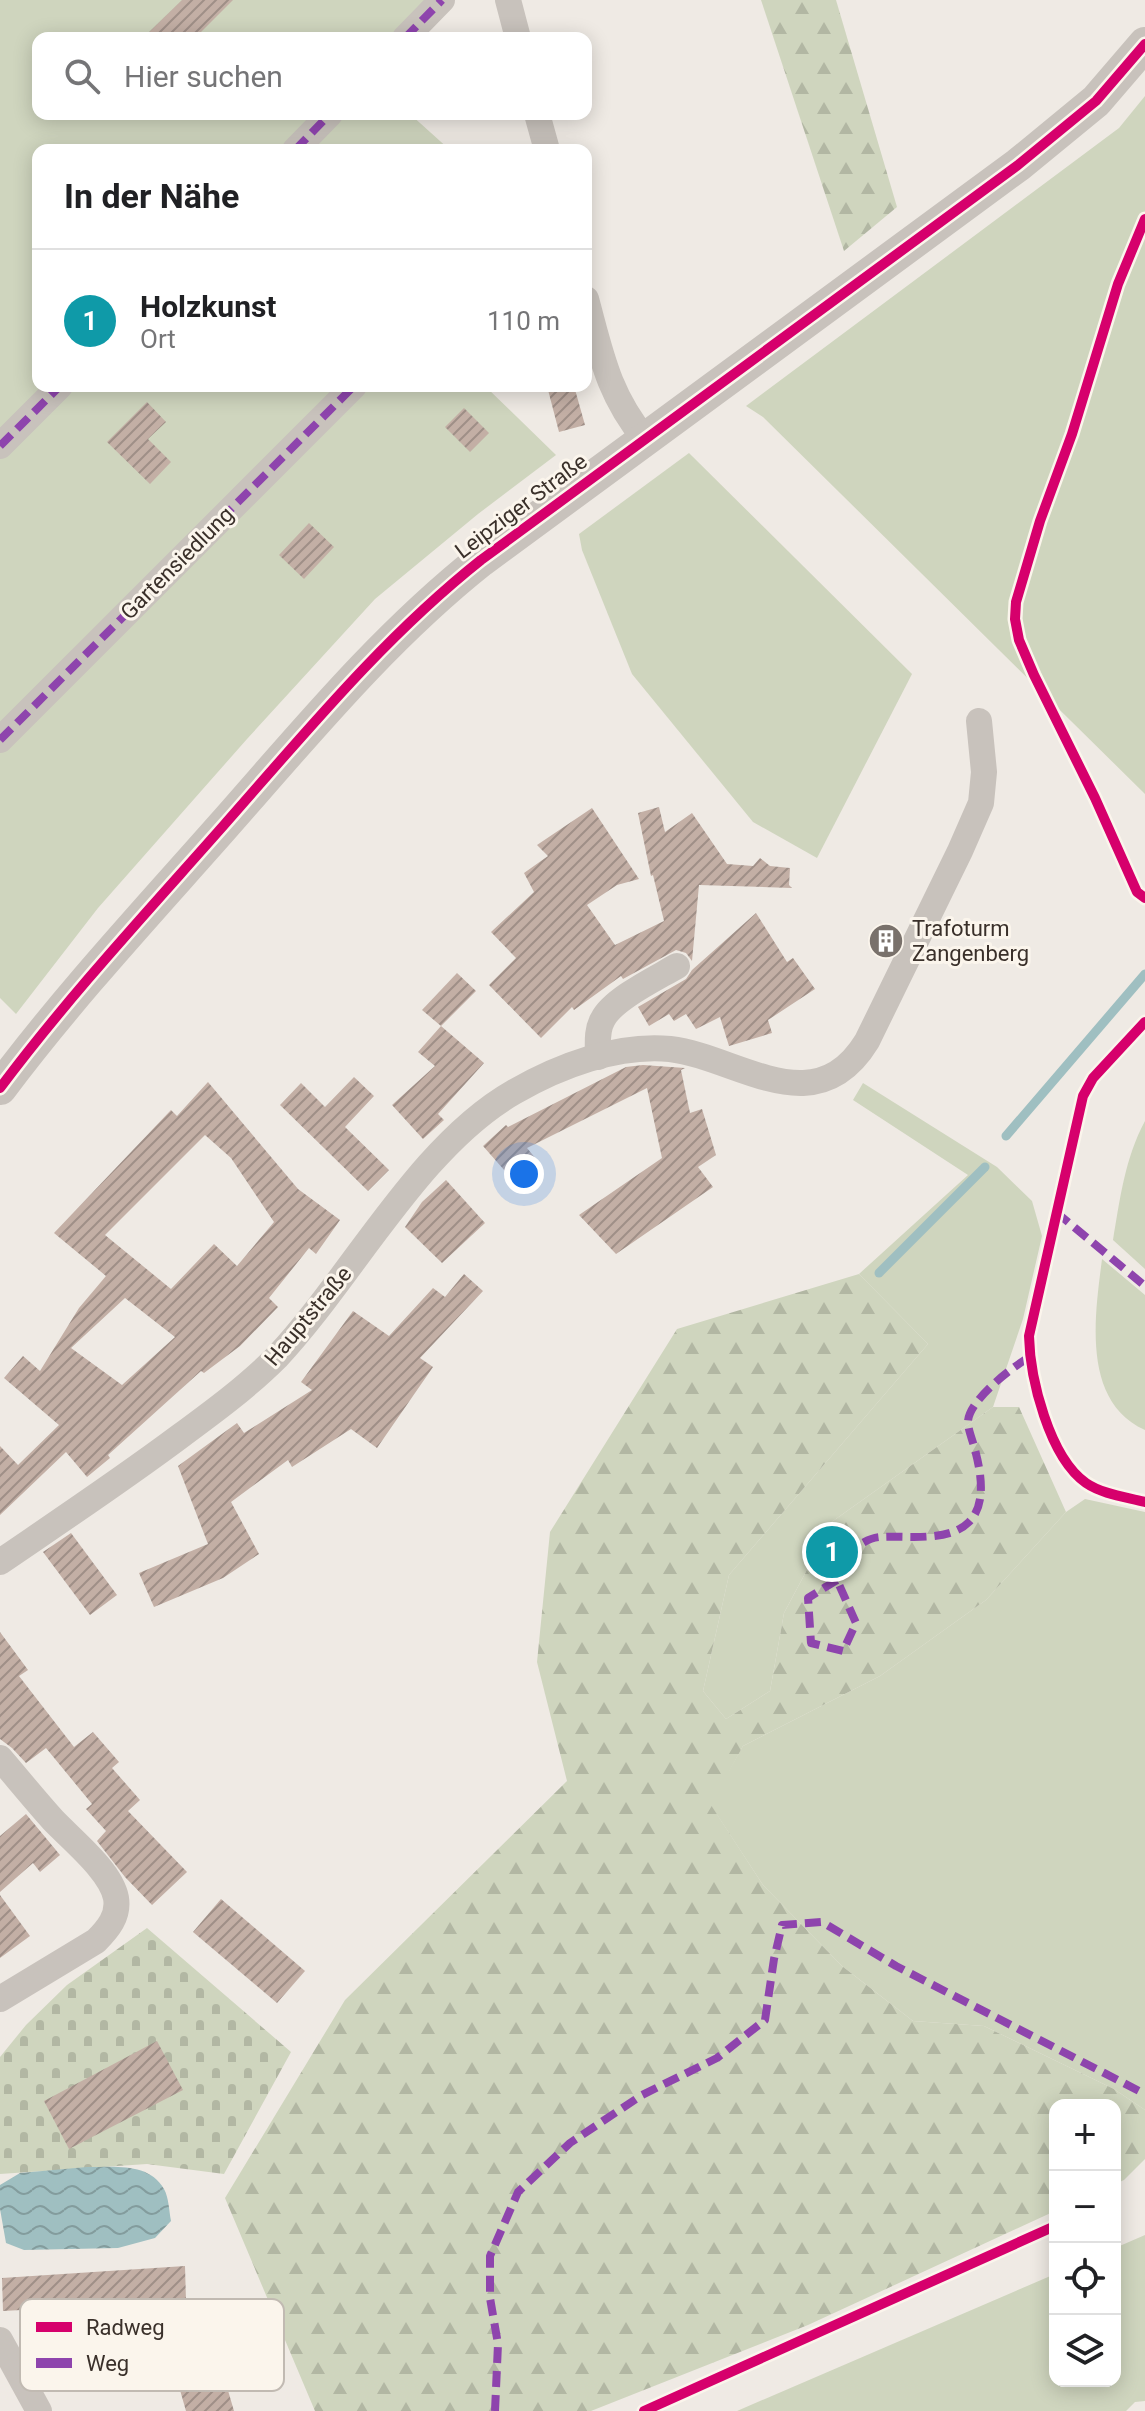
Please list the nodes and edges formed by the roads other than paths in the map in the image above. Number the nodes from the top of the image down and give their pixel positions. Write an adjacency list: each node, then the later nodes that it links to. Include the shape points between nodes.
1 (442, 0): 3 (street)
2 (508, 0): 4 (street)
3 (411, 32)
4 (516, 32)
5 (1145, 44): 13 (street, Leipziger Straße, via 1096,101 1044,144)
6 (324, 120): 8 (street)
7 (539, 120): 9 (street)
8 (301, 144)
9 (545, 144)
10 (592, 320): 13 (street, via 612,390)
11 (54, 392): 14 (street)
12 (348, 392): 16 (street, Gartensiedlung)
13 (645, 439): 19 (street, Leipziger Straße, via 458,578 385,645 111,954)
14 (0, 446)
15 (979, 721): 18 (street, Hauptstraße, via 981,803 867,1041 851,1064 807,1083 789,1083 669,1049)
16 (0, 740)
17 (677, 966): 18 (street, via 603,1018)
18 (598, 1057): 20 (street, Hauptstraße, via 513,1093 471,1124 256,1377)
19 (0, 1088)
20 (0, 1562)
21 (0, 1758): 22 (street, via 103,1871 117,1908 96,1941)
22 (0, 1999)
23 (0, 2340): 24 (street)
24 (20, 2376)
25 (28, 2391): 26 (street)
26 (39, 2411)

